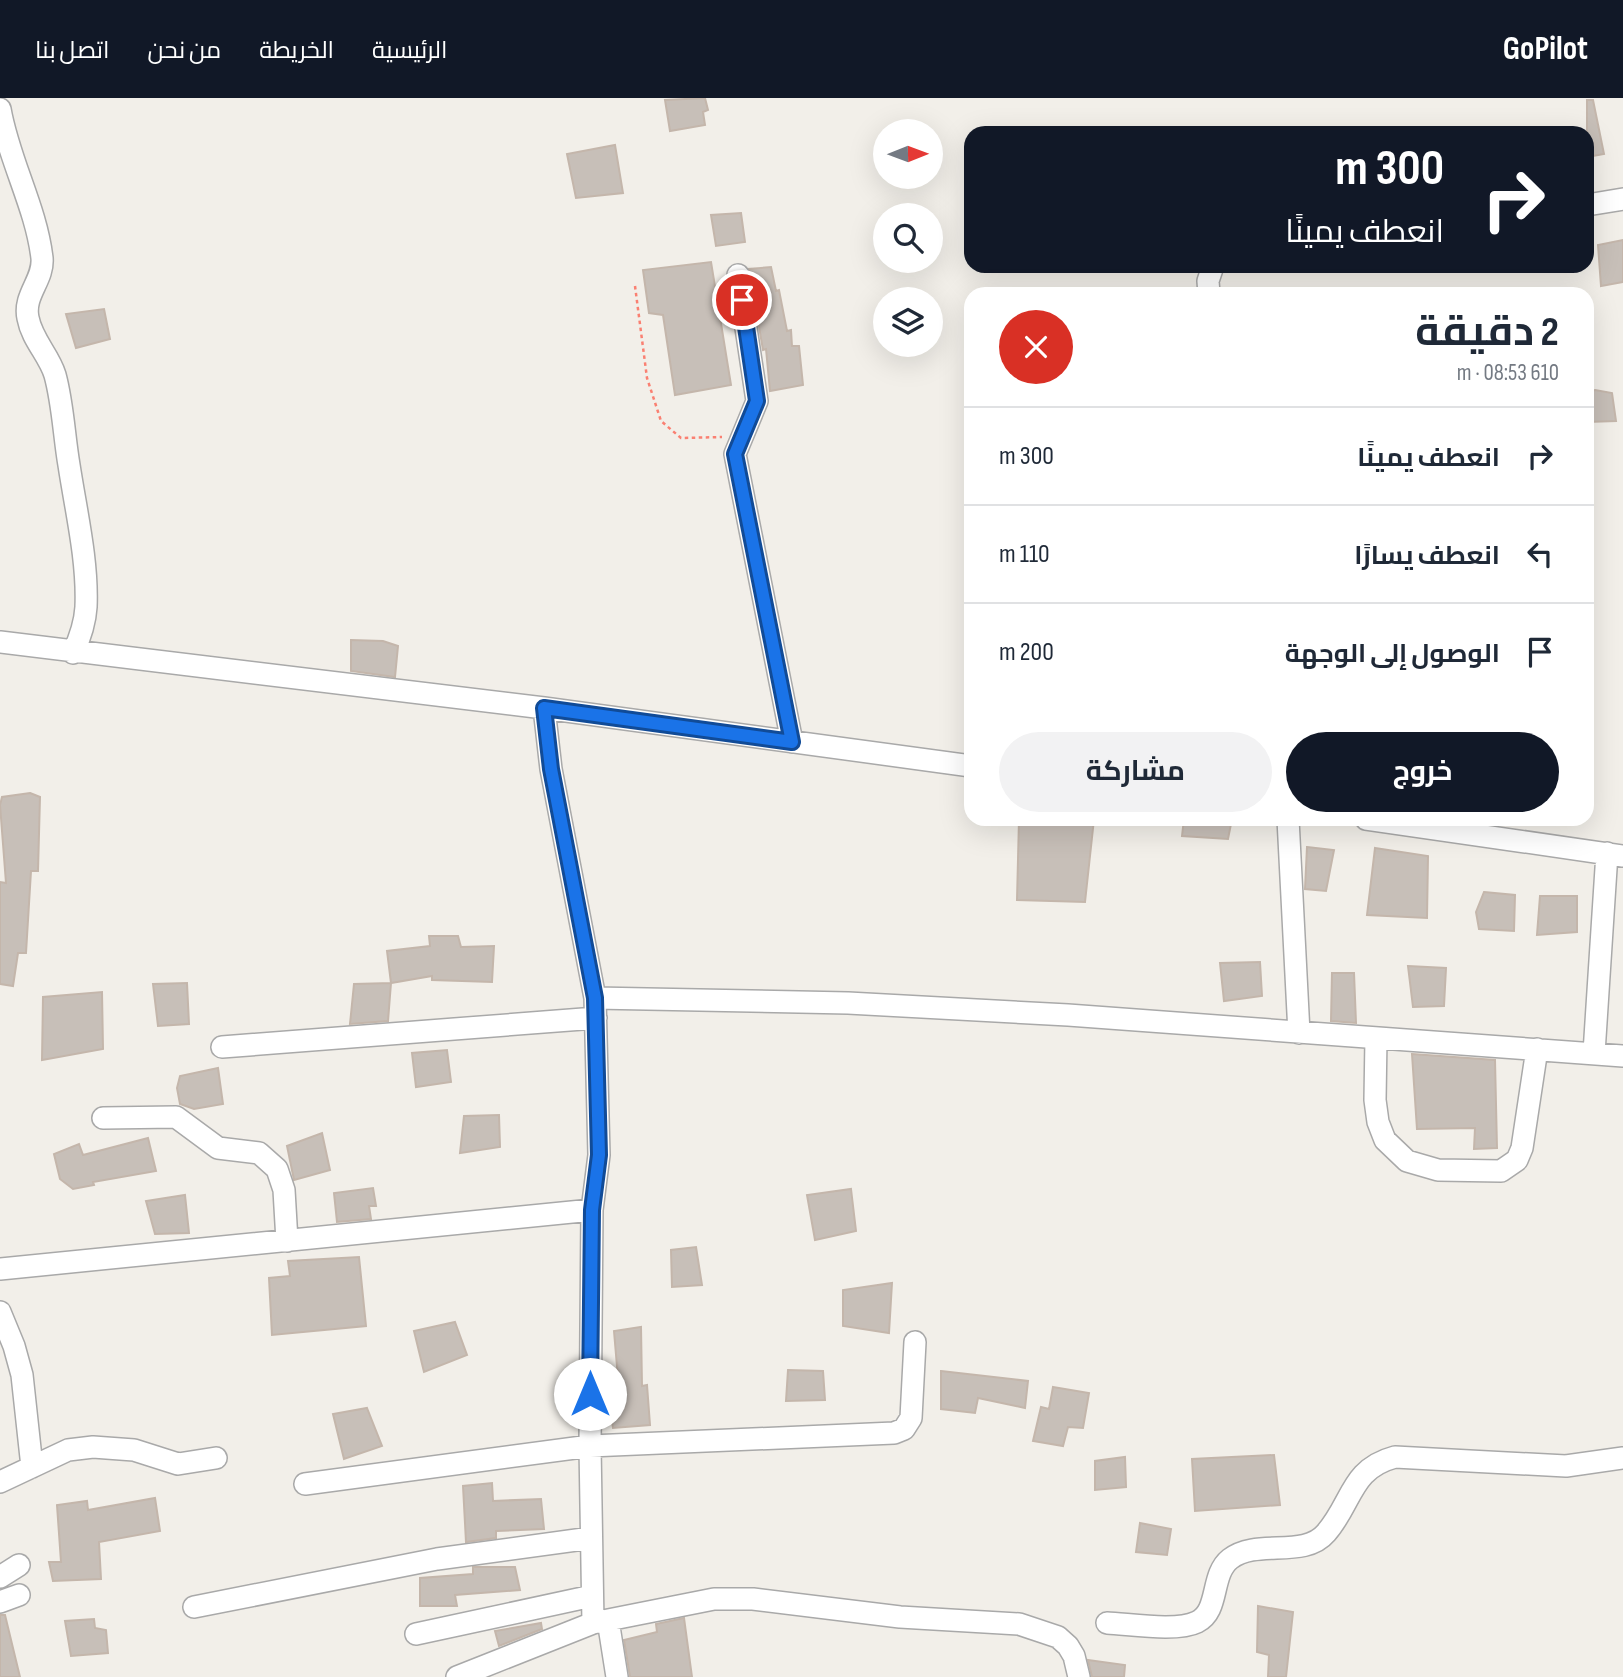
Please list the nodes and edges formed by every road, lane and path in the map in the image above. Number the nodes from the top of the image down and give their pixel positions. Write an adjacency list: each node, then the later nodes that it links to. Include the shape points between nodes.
1 (0, 109): 8 (street, via 11,161 34,218 42,258 41,275 32,288 26,313 56,380 77,519 86,606 84,627)
2 (1623, 199): 3 (street)
3 (1594, 204)
4 (738, 275): 6 (street, via 757,401)
5 (635, 286): 6 (path, via 647,378 661,421 681,438 722,437)
6 (735, 454): 10 (street)
7 (0, 642): 8 (street)
8 (73, 653): 9 (street)
9 (544, 708): 10 (street); 15 (street)
10 (792, 742): 11 (street)
11 (964, 765)
12 (1288, 826): 16 (street)
13 (1414, 826): 14 (street)
14 (1615, 855): 20 (street)
15 (595, 1008): 16 (street, via 848,1003); 18 (street); 23 (street, via 599,1155)
16 (1299, 1033): 17 (street)
17 (1376, 1038): 19 (street); 19 (street, via 1375,1100 1385,1140 1407,1161 1438,1170 1501,1171 1517,1160)
18 (222, 1047)
19 (1537, 1049): 20 (street)
20 (1594, 1053): 21 (street)
21 (1623, 1056)
22 (103, 1118): 24 (street, via 176,1117 218,1148 259,1153 277,1169 284,1190)
23 (592, 1210): 24 (street); 28 (street)
24 (286, 1241): 25 (street)
25 (0, 1269)
26 (0, 1312): 31 (street, via 22,1375)
27 (915, 1342): 28 (street, via 911,1418 904,1429 894,1433)
28 (590, 1446): 33 (street); 34 (street)
29 (216, 1458): 31 (street, via 178,1464 134,1450 93,1447 68,1450)
30 (1623, 1458): 40 (street, via 1566,1466 1395,1457 1378,1461 1353,1486 1326,1533 1315,1541 1232,1557 1218,1578 1209,1613 1199,1622 1186,1626)
31 (32, 1467): 32 (street)
32 (0, 1482)
33 (305, 1484)
34 (591, 1538): 37 (street); 38 (street, via 438,1559)
35 (19, 1565): 36 (street)
36 (0, 1577)
37 (592, 1596): 39 (street); 41 (street)
38 (194, 1607)
39 (600, 1622): 42 (street); 43 (street); 44 (street, via 714,1599 752,1599 900,1617 1019,1624 1058,1637 1074,1656)
40 (1107, 1623)
41 (416, 1634)
42 (457, 1677)
43 (617, 1677)
44 (1079, 1677)

